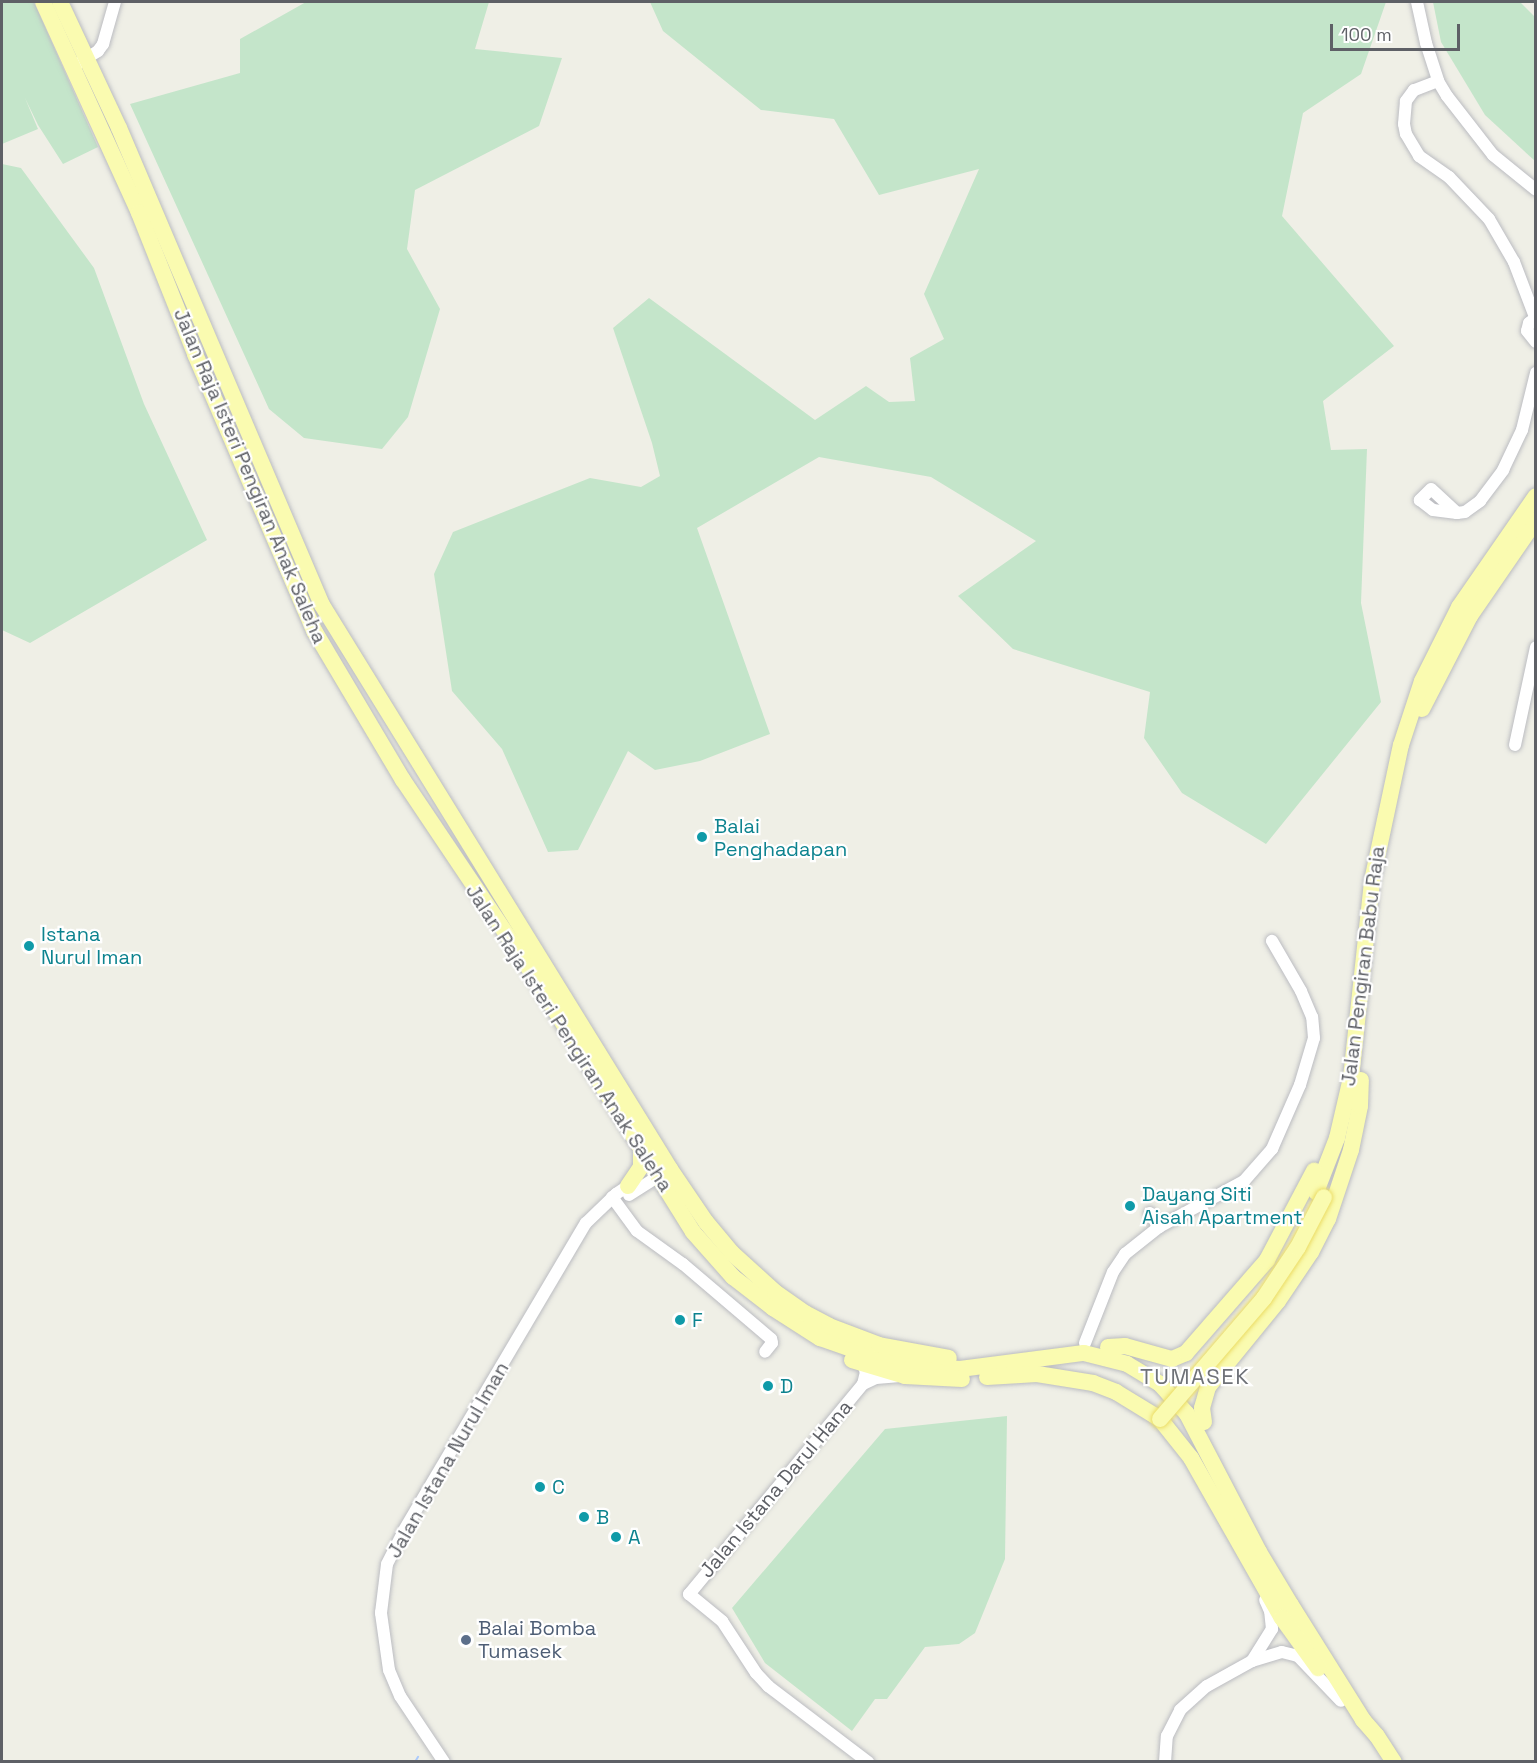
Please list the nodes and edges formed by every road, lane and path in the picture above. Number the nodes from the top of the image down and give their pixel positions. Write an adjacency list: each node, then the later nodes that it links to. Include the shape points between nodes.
1 (43, 2): 5 (main road, Jalan Raja Isteri Pengiran Anak Saleha)
2 (60, 2): 5 (main road, Jalan Raja Isteri Pengiran Anak Saleha)
3 (115, 2): 5 (street, via 103,44)
4 (1417, 2): 6 (street)
5 (80, 62): 18 (main road, Jalan Raja Isteri Pengiran Anak Saleha, via 195,354 315,632 403,780 520,954); 19 (main road, Jalan Raja Isteri Pengiran Anak Saleha, via 322,605)
6 (1438, 81): 7 (street, via 1493,155); 8 (street, via 1414,90 1406,101 1406,134 1419,156 1449,177 1489,219 1514,262)
7 (1536, 190)
8 (1535, 317): 9 (street, via 1527,331)
9 (1536, 342)
10 (1536, 373): 12 (street, via 1528,415 1503,470 1479,501)
11 (1535, 497): 17 (main road, Jalan Pengiran Babu Raja, via 1459,608 1422,681 1408,724 1373,872)
12 (1457, 513)
13 (1536, 520): 17 (main road, Jalan Pengiran Babu Raja, via 1494,579 1449,654 1407,747 1378,882)
14 (1536, 647): 15 (street)
15 (1515, 745)
16 (1272, 941): 23 (street, via 1312,1017 1314,1038 1300,1085 1272,1149 1259,1167 1244,1181)
17 (1355, 1079): 25 (main road, via 1285,1231 1267,1260); 30 (main road, via 1360,1106 1351,1150 1328,1220 1278,1301); 33 (main road, Jalan Pengiran Babu Raja, bridge, via 1348,1132 1298,1247 1264,1298)
18 (641, 1149): 19 (main road, Jalan Raja Isteri Pengiran Anak Saleha); 20 (main road, via 641,1167)
19 (658, 1172): 20 (street, Jalan Istana Nurul Iman); 21 (street, Jalan Istana Nurul Iman); 24 (main road, Jalan Raja Isteri Pengiran Anak Saleha, via 693,1232 718,1262); 26 (main road, Jalan Raja Isteri Pengiran Anak Saleha, via 753,1274 805,1313 847,1333 893,1349 954,1358)
20 (628, 1186): 21 (street, Jalan Istana Nurul Iman)
21 (610, 1202): 28 (street, via 637,1231 771,1339); 40 (street, Jalan Istana Nurul Iman, via 586,1223 387,1564 381,1612 389,1670 400,1696)
22 (1150, 1213): 23 (street)
23 (1159, 1227): 26 (street, via 1125,1254 1113,1272)
24 (798, 1325): 29 (main road, via 822,1346); 38 (main road, Jalan Raja Isteri Pengiran Anak Saleha, via 842,1347 912,1365 960,1369 1084,1353 1127,1364 1150,1377 1187,1414 1259,1552)
25 (1200, 1341): 27 (main road, via 1181,1357 1172,1359 1125,1346); 30 (main road, via 1187,1360 1185,1369 1190,1377 1195,1382 1207,1382)
26 (1085, 1343): 27 (main road, Jalan Raja Isteri Pengiran Anak Saleha)
27 (1108, 1347): 34 (main road, Jalan Raja Isteri Pengiran Anak Saleha, via 1131,1354 1164,1373)
28 (765, 1353)
29 (862, 1365): 31 (main road); 32 (street, Jalan Istana Darul Hana, via 866,1372)
30 (1222, 1368): 34 (main road, via 1204,1396)
31 (903, 1376): 32 (street, Jalan Istana Darul Hana, via 876,1378); 33 (main road, via 936,1380 1006,1374 1069,1377 1116,1392)
32 (863, 1384): 41 (street, Jalan Istana Darul Hana, via 689,1594 726,1627 768,1686)
33 (1156, 1416): 35 (main road, via 1191,1458)
34 (1204, 1422): 39 (main road, Jalan Raja Isteri Pengiran Anak Saleha, via 1268,1544 1372,1718)
35 (1250, 1562): 36 (street, via 1272,1621 1269,1638); 37 (main road, via 1282,1618)
36 (1252, 1661): 37 (street, via 1282,1652 1298,1656); 42 (street, via 1207,1686 1179,1710 1167,1736)
37 (1341, 1701): 38 (main road)
38 (1362, 1720): 39 (main road, Jalan Raja Isteri Pengiran Anak Saleha)
39 (1377, 1736): 43 (main road, Jalan Raja Isteri Pengiran Anak Saleha)
40 (444, 1761)
41 (868, 1761)
42 (1165, 1761)
43 (1394, 1761)

